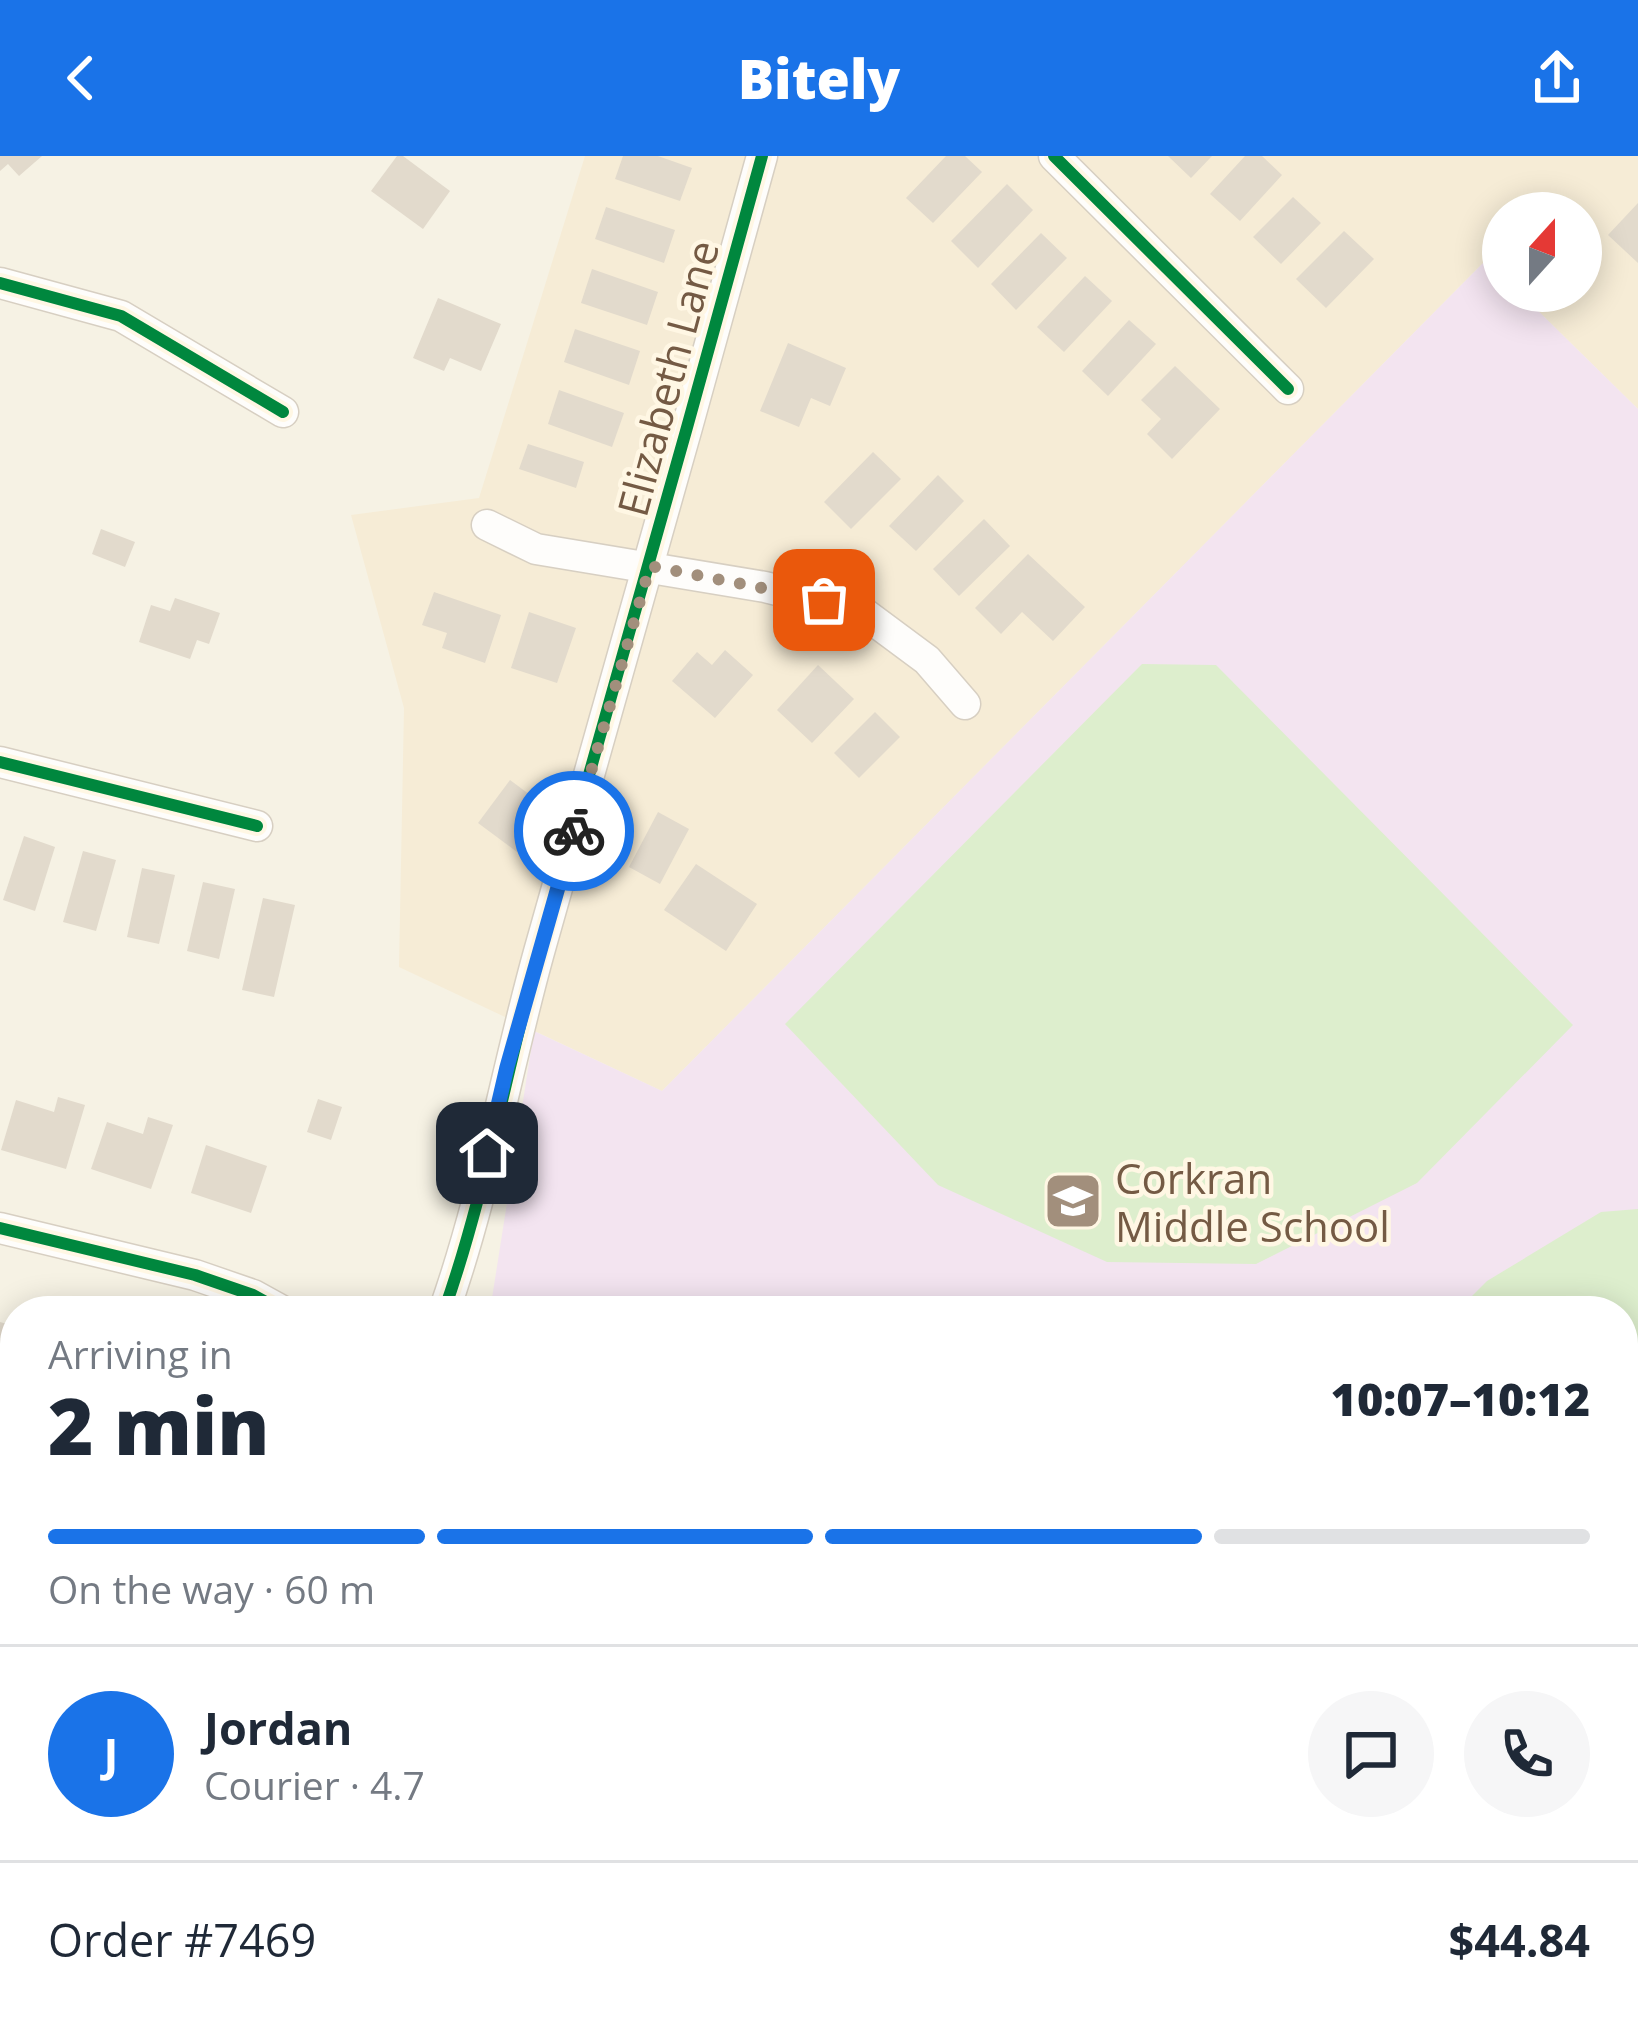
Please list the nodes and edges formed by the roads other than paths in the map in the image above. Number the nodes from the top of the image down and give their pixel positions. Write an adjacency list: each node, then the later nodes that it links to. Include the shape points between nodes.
1 (762, 156): 7 (street, Elizabeth Lane)
2 (1054, 156): 4 (street)
3 (0, 283): 5 (street, via 121,316)
4 (1288, 389)
5 (283, 412)
6 (487, 525): 7 (street, via 536,549)
7 (650, 566): 8 (street, via 861,611 927,660); 13 (street, Elizabeth Lane)
8 (965, 704)
9 (0, 762): 10 (street)
10 (257, 826)
11 (0, 1228): 12 (street)
12 (256, 1296)
13 (449, 1296)

